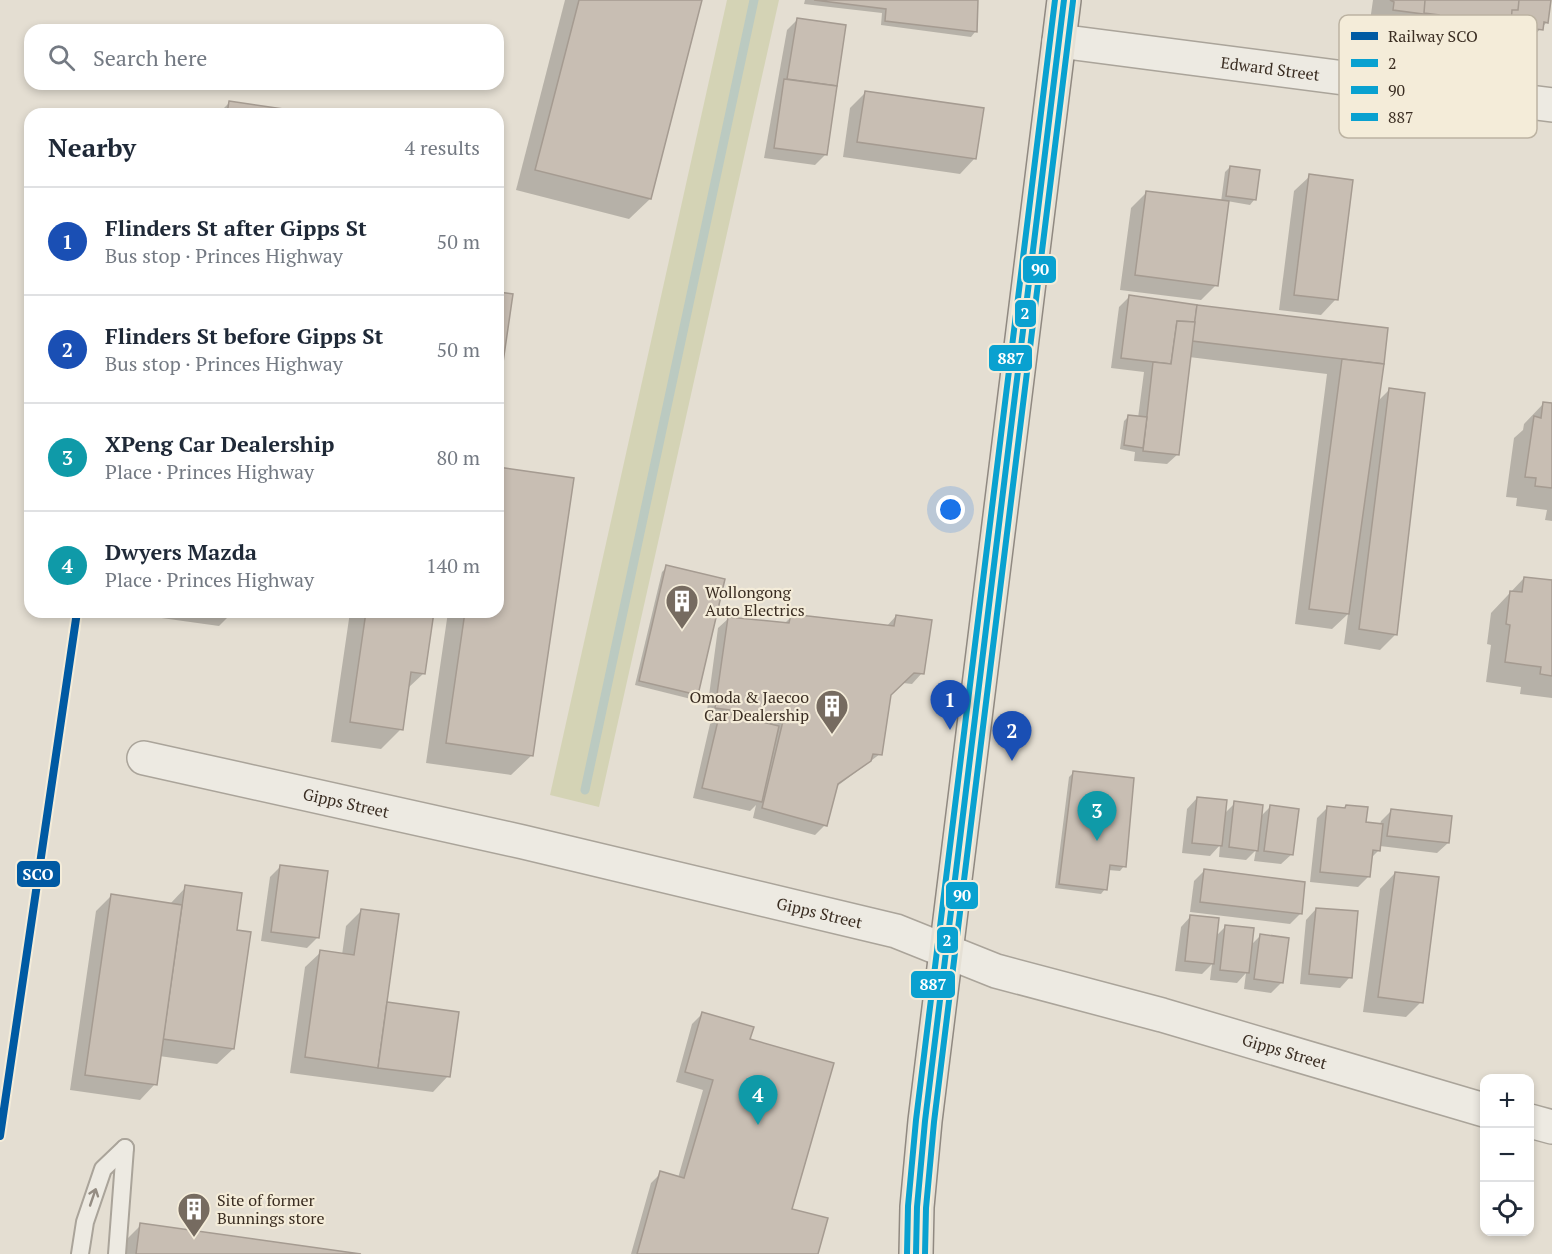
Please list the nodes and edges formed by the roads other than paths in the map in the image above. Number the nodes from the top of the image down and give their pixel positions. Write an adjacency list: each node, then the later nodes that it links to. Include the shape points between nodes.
1 (1064, 0): 2 (main road)
2 (1059, 41): 3 (street, Edward Street); 7 (main road)
3 (1339, 77)
4 (1537, 103): 5 (street, Edward Street)
5 (1552, 105)
6 (144, 758): 7 (street, Gipps Street, via 523,842 896,931)
7 (947, 952): 8 (street, Gipps Street, via 996,971); 13 (main road, via 925,1121)
8 (1480, 1109)
9 (1534, 1122): 10 (street)
10 (1552, 1127)
11 (80, 1254): 12 (lane, one-way to 12, via 85,1222 103,1169 125,1148)
12 (117, 1254)
13 (916, 1254)

